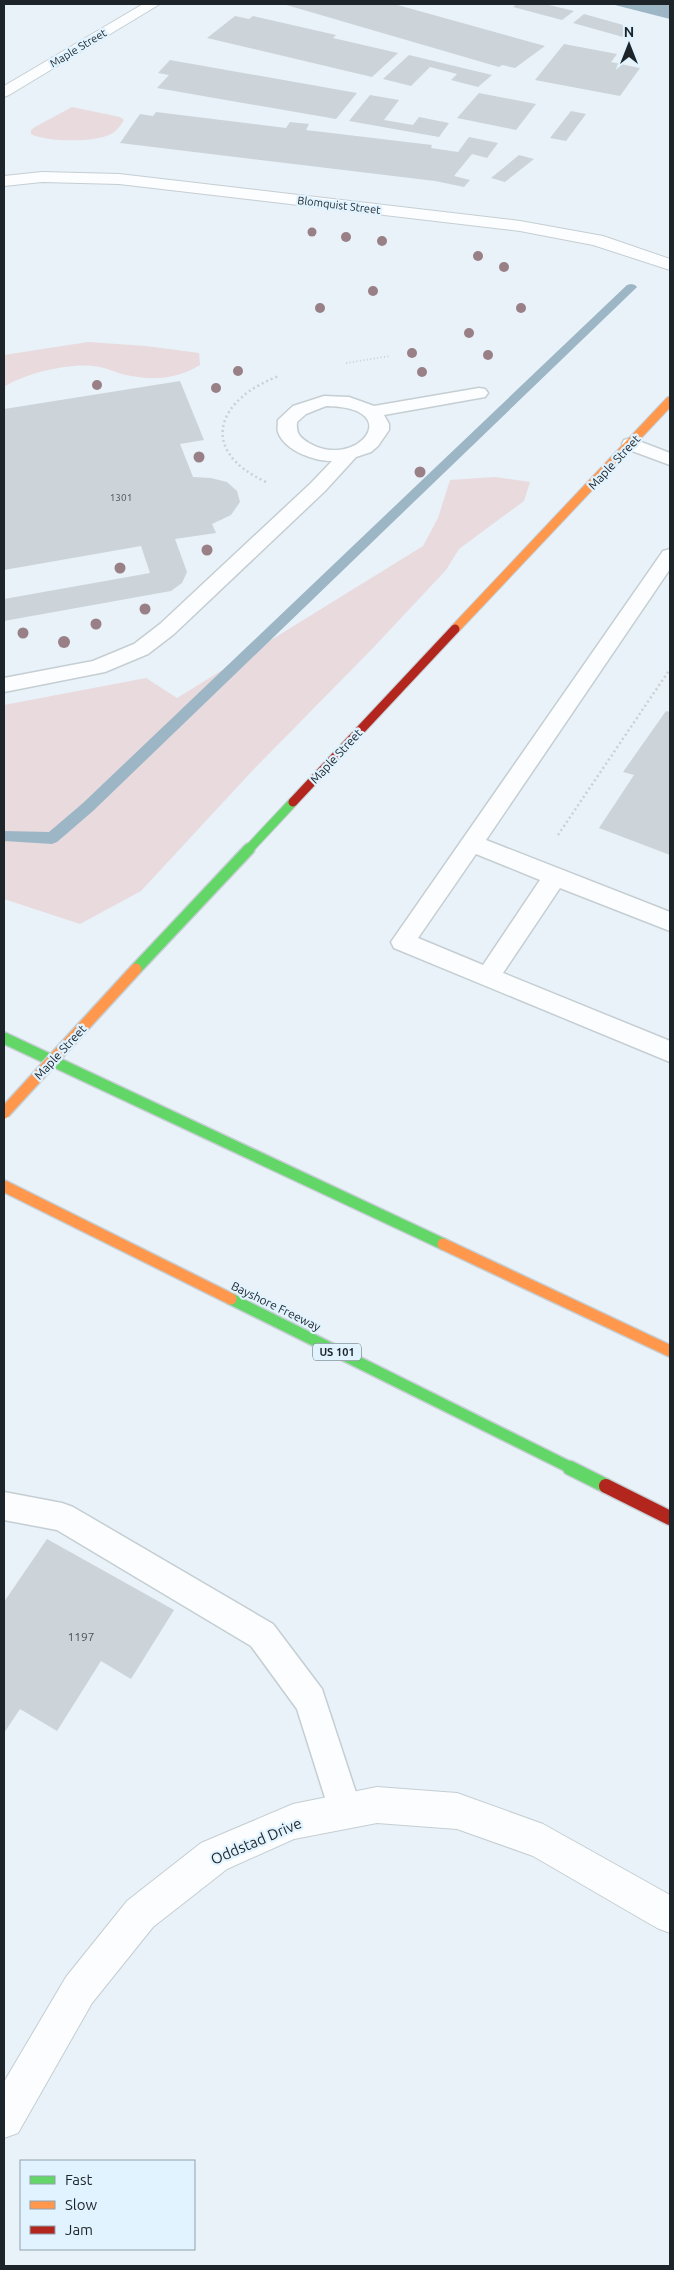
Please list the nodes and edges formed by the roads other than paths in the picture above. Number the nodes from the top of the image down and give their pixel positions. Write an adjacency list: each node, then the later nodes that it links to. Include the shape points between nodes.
1 (153, 4): 2 (street, Maple Street)
2 (4, 92)
3 (4, 181): 4 (street, Blomquist Street, via 42,177 119,179 520,226 597,240)
4 (670, 265)
5 (479, 393): 7 (lane)
6 (670, 402): 8 (main road, Maple Street)
7 (372, 412): 9 (lane, via 379,422 380,432 373,442); 9 (lane, via 342,401 324,401 306,405 286,422 286,433 293,443 307,451 324,455)
8 (631, 444): 10 (lane); 19 (main road, Maple Street, bridge)
9 (351, 452): 12 (lane, via 311,494 141,649 98,668)
10 (670, 459)
11 (670, 555): 13 (lane)
12 (4, 685)
13 (473, 844): 14 (lane); 16 (lane, via 403,942)
14 (545, 872): 15 (lane); 16 (lane)
15 (670, 922)
16 (487, 978): 18 (lane)
17 (4, 1038): 21 (main road)
18 (670, 1052)
19 (4, 1113)
20 (4, 1186): 23 (main road, Bayshore Freeway / US 101)
21 (670, 1351)
22 (4, 1506): 24 (lane, via 62,1517 262,1635 311,1700)
23 (670, 1518)
24 (344, 1811): 25 (street, Oddstad Drive, via 377,1805 457,1811 542,1842); 26 (street, Oddstad Drive, via 294,1822 214,1856 140,1914 79,1990)
25 (670, 1915)
26 (4, 2118)

